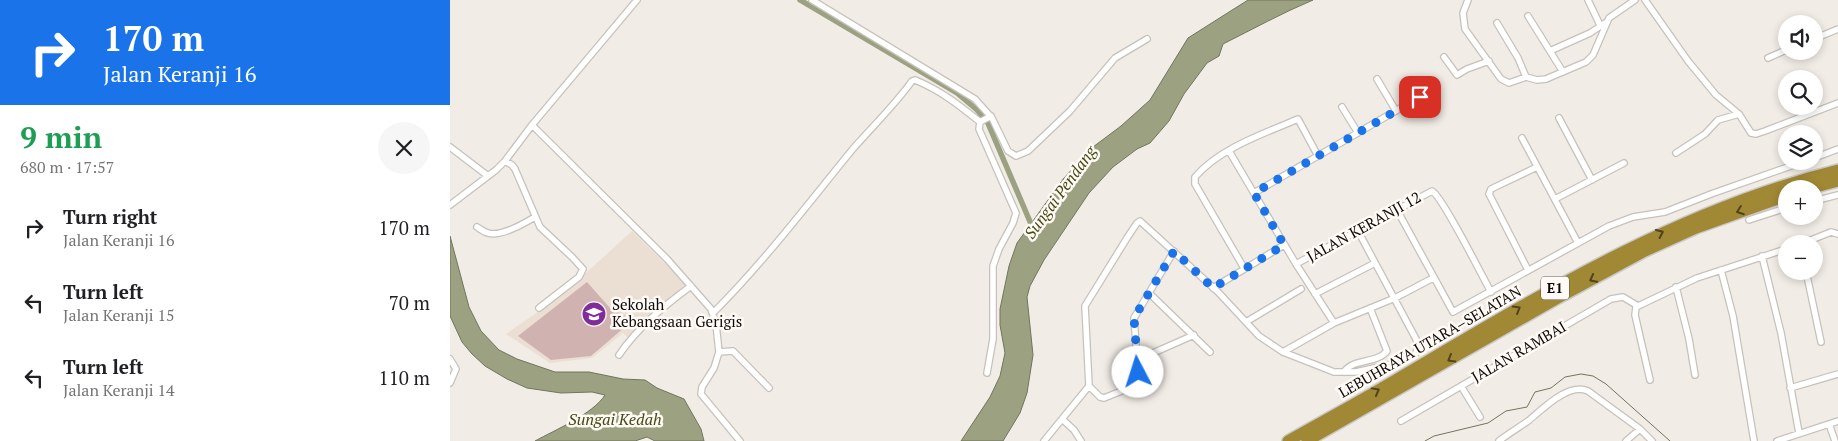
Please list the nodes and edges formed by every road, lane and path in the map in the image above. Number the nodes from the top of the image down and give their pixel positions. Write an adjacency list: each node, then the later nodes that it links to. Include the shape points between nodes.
1 (637, 0): 28 (street)
2 (812, 0): 27 (street, via 967,93 979,102)
3 (1468, 0): 17 (street, via 1463,23)
4 (1588, 0): 9 (street)
5 (1635, 0): 9 (street)
6 (1645, 0): 25 (street, via 1671,40 1711,90)
7 (1528, 16): 13 (street)
8 (1497, 23): 19 (street)
9 (1603, 24): 13 (street); 18 (street, via 1591,58)
10 (1838, 29): 11 (street)
11 (1823, 35)
12 (1147, 39): 27 (street, via 1115,58 1070,111 1020,156 1013,156 1008,151)
13 (1550, 52): 18 (street)
14 (1778, 54): 16 (street)
15 (1444, 57): 17 (street, via 1457,75)
16 (1768, 58)
17 (1489, 61): 19 (street, via 1506,82)
18 (1563, 72): 19 (street, via 1540,80)
19 (1526, 78)
20 (1377, 79): 24 (street)
21 (1430, 91): 24 (street)
22 (1838, 103): 25 (street, via 1756,134 1749,132)
23 (1342, 107): 29 (street)
24 (1396, 111): 29 (street)
25 (1739, 114): 34 (street, via 1718,120 1705,134)
26 (1559, 118): 43 (street)
27 (984, 119): 83 (street, via 920,82 912,81); 97 (street, via 978,126 980,132 1016,213 993,266 993,340)
28 (532, 125): 37 (street); 72 (street)
29 (1358, 133): 36 (street)
30 (1522, 138): 39 (street)
31 (450, 147): 42 (street)
32 (1838, 148): 35 (street)
33 (1229, 151): 36 (street, via 1298,119); 46 (street); 67 (street, via 1209,163 1194,179)
34 (1676, 153)
35 (1823, 154)
36 (1318, 156): 46 (street)
37 (505, 161): 42 (street); 54 (street, via 515,169)
38 (1624, 163): 43 (street)
39 (1537, 167): 48 (street); 68 (street, via 1491,189 1490,196)
40 (1779, 170): 60 (street, via 1665,212 1621,221)
41 (1838, 170): 117 (highway, LEBUHRAYA UTARA–SELATAN / E1, one-way to 41, via 1549,291 1644,241 1730,204)
42 (488, 176): 51 (street)
43 (1592, 180): 48 (street)
44 (1838, 180): 45 (highway)
45 (1823, 184)
46 (1254, 193): 61 (street)
47 (1838, 195): 50 (street)
48 (1555, 199): 60 (street)
49 (1778, 199): 118 (highway, LEBUHRAYA UTARA–SELATAN / E1, one-way to 118, via 1696,228 1640,254)
50 (1823, 199)
51 (450, 205)
52 (1397, 210): 57 (street, JALAN KERANJI 12); 70 (street); 76 (street, JALAN KERANJI 12, via 1432,191)
53 (1778, 211): 55 (street)
54 (535, 217): 56 (street, via 497,233 487,233); 81 (street, via 543,230 584,270)
55 (1749, 220)
56 (477, 226)
57 (1358, 231): 65 (street); 66 (street, JALAN KERANJI 12)
58 (1838, 234): 59 (street, via 1831,232)
59 (1823, 235)
60 (1578, 243): 68 (street)
61 (1284, 245): 66 (street); 67 (street)
62 (1174, 251): 73 (street); 77 (street); 102 (street, via 1143,222 1137,223 1085,306)
63 (1778, 251): 64 (street)
64 (1762, 256): 69 (street); 105 (street, via 1781,333)
65 (1375, 262): 78 (street); 79 (street)
66 (1296, 264): 78 (street)
67 (1244, 268): 73 (street)
68 (1528, 270): 76 (street)
69 (1721, 270): 74 (street); 122 (street)
70 (1433, 278): 76 (street, via 1454,312); 79 (street)
71 (1808, 280): 87 (street)
72 (691, 286): 83 (street); 92 (street, via 661,309 632,337)
73 (1213, 288): 84 (street)
74 (1676, 288): 80 (street); 99 (street)
75 (1301, 290): 84 (street)
76 (1491, 292)
77 (1149, 293): 86 (street); 94 (street, via 1134,318)
78 (1315, 294): 85 (street)
79 (1395, 298): 82 (street); 91 (street, via 1416,338)
80 (1638, 306): 100 (street, via 1635,315); 103 (street, JALAN RAMBAI, via 1623,297 1611,299)
81 (539, 308)
82 (1370, 308): 85 (street); 96 (street, via 1387,351 1350,366)
83 (714, 313): 88 (street)
84 (1246, 322): 90 (street, via 1259,336)
85 (1334, 323): 90 (street)
86 (1194, 335): 89 (street); 94 (street)
87 (1822, 342)
88 (719, 352): 104 (street, via 733,351); 114 (street, via 700,394)
89 (1210, 352)
90 (1283, 352): 96 (street, via 1334,372)
91 (1416, 353)
92 (619, 355)
93 (450, 360): 101 (street, via 456,370)
94 (1136, 360): 102 (street, via 1139,384 1104,398)
95 (1392, 364): 96 (street)
96 (1344, 372)
97 (987, 373)
98 (1838, 374): 105 (street)
99 (1695, 375)
100 (1650, 380)
101 (450, 383)
102 (1089, 386): 107 (street)
103 (1461, 386): 106 (street); 108 (street, JALAN RAMBAI)
104 (769, 388)
105 (1790, 388): 112 (street)
106 (1480, 417)
107 (1062, 419): 115 (street); 116 (street)
108 (1401, 421)
109 (1838, 421): 110 (street)
110 (1829, 424): 112 (street); 123 (street)
111 (1640, 429): 119 (street, via 1580,388 1552,400); 120 (street); 121 (street)
112 (1799, 433): 113 (street)
113 (1781, 440)
114 (740, 441)
115 (1044, 441)
116 (1081, 441)
117 (1288, 441)
118 (1307, 441)
119 (1498, 441)
120 (1626, 441)
121 (1652, 441)
122 (1754, 441)
123 (1835, 441)

